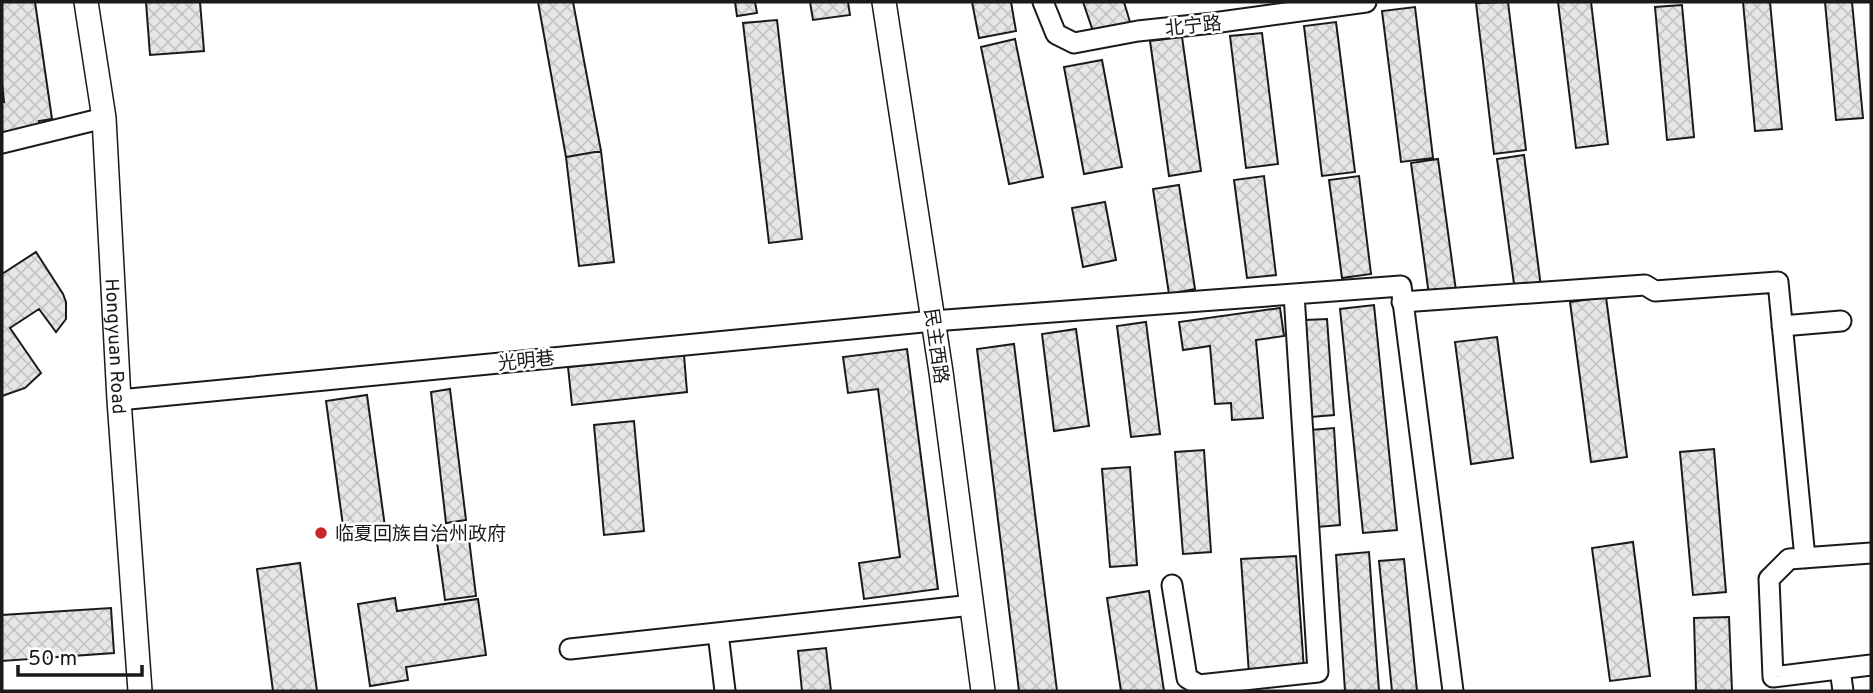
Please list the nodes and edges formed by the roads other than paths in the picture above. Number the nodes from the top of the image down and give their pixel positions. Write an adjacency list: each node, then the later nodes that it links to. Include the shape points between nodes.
1 (86, 2): 5 (main road, Hongyuan Road)
2 (884, 2): 9 (main road, 民主西路)
3 (1043, 2): 4 (street, 北宁路, via 1056,34 1074,43)
4 (1366, 2)
5 (104, 118): 6 (street); 12 (main road, Hongyuan Road)
6 (2, 143)
7 (1294, 294): 8 (street, 光明巷, via 1401,286); 9 (street, 光明巷); 15 (street, via 1318,672 1199,685 1187,678)
8 (1402, 302): 11 (street, via 1645,285 1655,291 1778,282); 24 (street)
9 (933, 321): 12 (street, 光明巷); 16 (main road, 民主西路)
10 (1841, 321): 11 (street)
11 (1782, 326): 14 (street)
12 (119, 400): 21 (main road, Hongyuan Road)
13 (1871, 553): 14 (street)
14 (1805, 558): 20 (street, via 1789,559 1769,579 1773,677)
15 (1172, 585)
16 (972, 605): 17 (street); 23 (main road, 民主西路)
17 (718, 633): 18 (street); 22 (street)
18 (570, 649)
19 (1871, 665): 20 (street)
20 (1840, 669): 25 (street)
21 (135, 691)
22 (725, 691)
23 (984, 691)
24 (1453, 691)
25 (1843, 691)

